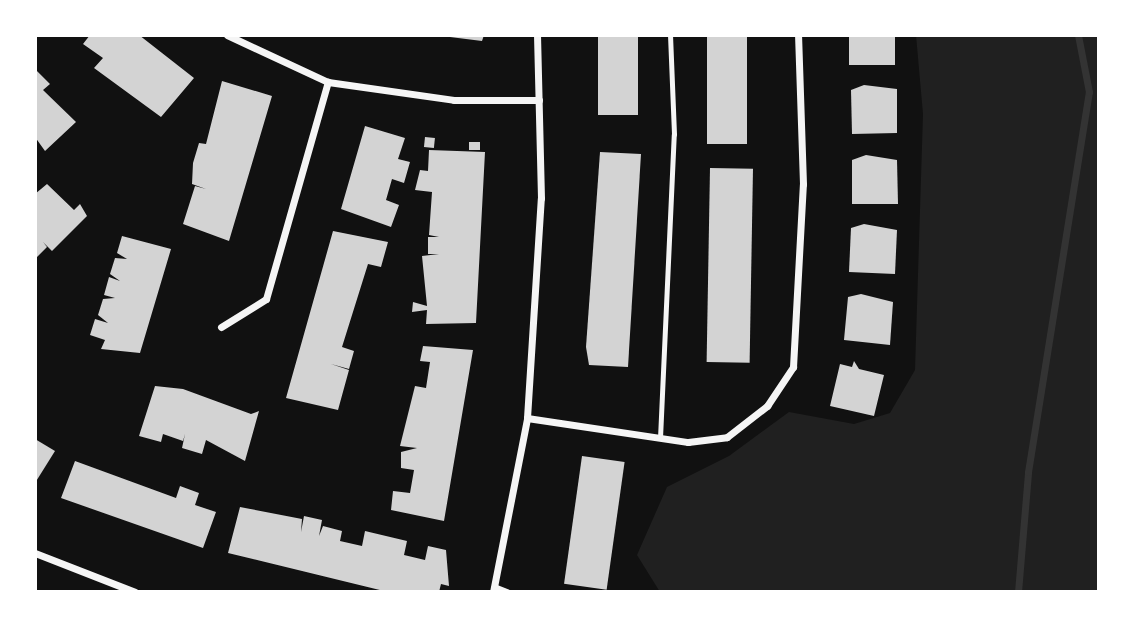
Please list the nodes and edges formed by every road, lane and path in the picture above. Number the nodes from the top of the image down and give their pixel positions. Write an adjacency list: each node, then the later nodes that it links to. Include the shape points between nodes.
1 (227, 35): 5 (street)
2 (537, 35): 6 (street)
3 (670, 35): 9 (lane, via 674,134)
4 (798, 35): 9 (street, via 803,184 793,367 767,407 727,437)
5 (328, 82): 6 (street, via 454,100); 7 (street, via 266,299)
6 (539, 100): 8 (street, via 541,198)
7 (220, 327)
8 (527, 418): 9 (street); 11 (street)
9 (660, 438)
10 (35, 554): 12 (street)
11 (493, 589): 13 (lane)
12 (135, 592)
13 (509, 592)

